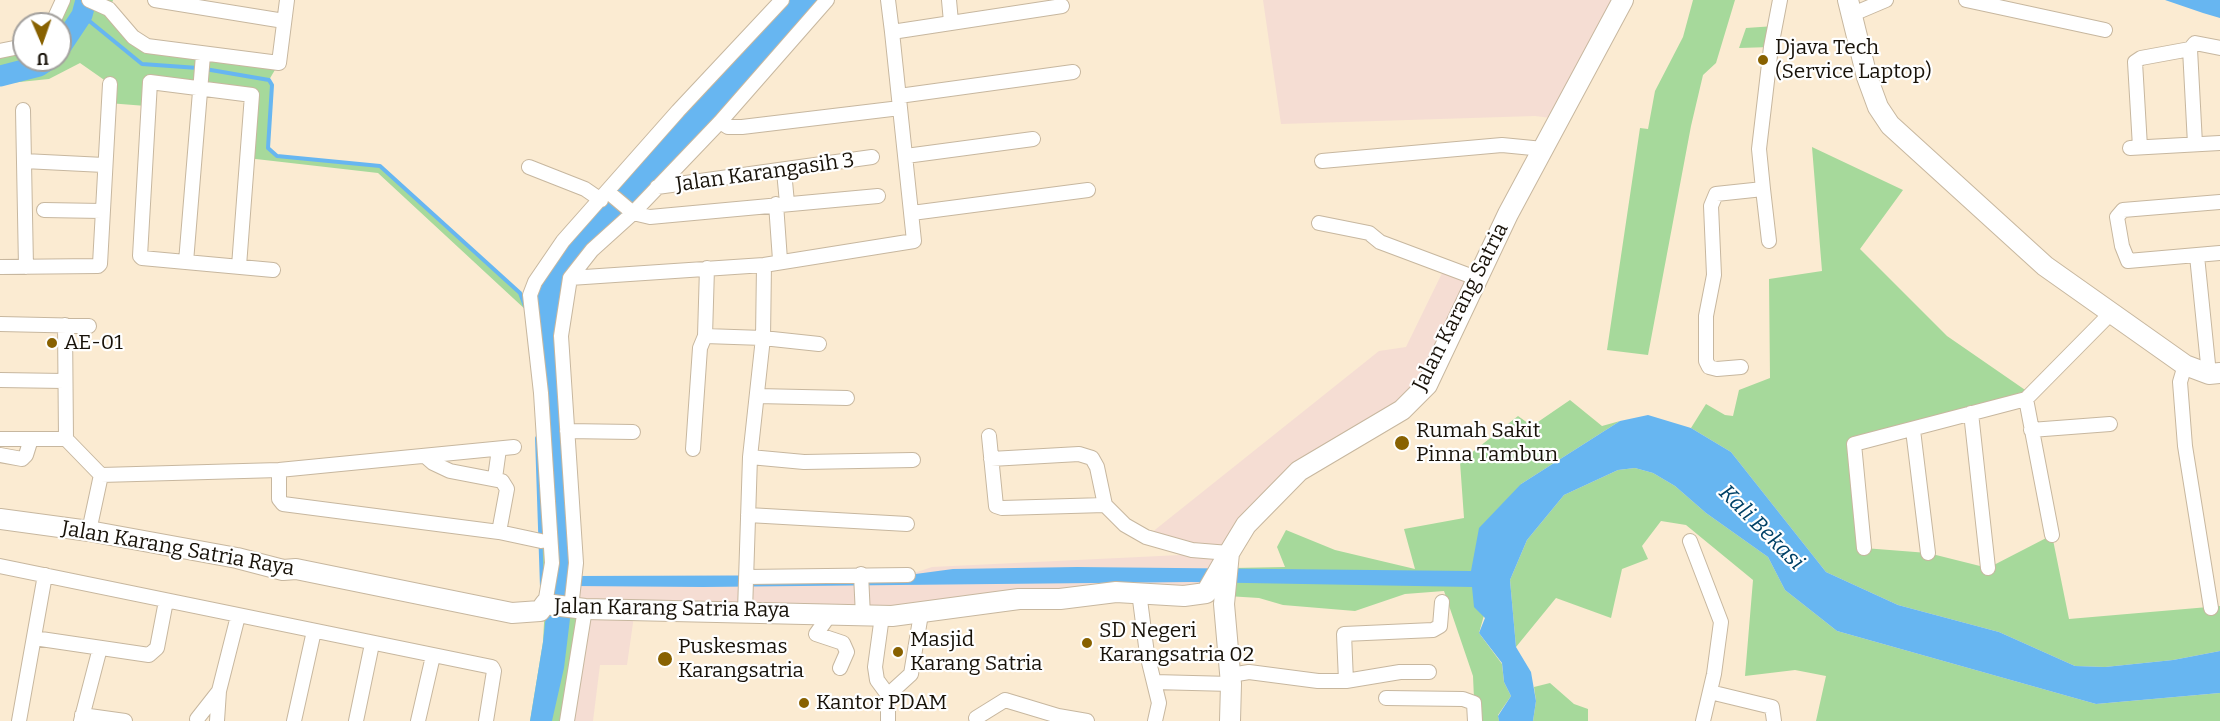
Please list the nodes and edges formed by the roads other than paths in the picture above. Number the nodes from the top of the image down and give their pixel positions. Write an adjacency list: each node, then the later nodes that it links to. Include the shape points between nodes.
1 (155, 0): 15 (street)
2 (287, 0): 15 (street)
3 (782, 0): 41 (street)
4 (827, 0): 26 (street)
5 (888, 0): 18 (street)
6 (949, 0): 16 (street)
7 (1623, 0): 30 (street, Jalan Karang Satria)
8 (1780, 0): 39 (street, via 1759,149)
9 (1886, 0): 14 (street)
10 (1966, 0): 17 (street)
11 (103, 3): 22 (street, via 133,37)
12 (1009, 6): 13 (street); 16 (street)
13 (1062, 6)
14 (1851, 7): 63 (street, via 1867,77 1878,107 1890,125 2045,266)
15 (284, 21): 22 (street, via 279,63)
16 (951, 22): 18 (street)
17 (2105, 30)
18 (892, 32): 24 (street)
19 (2220, 48): 20 (street, via 2195,43)
20 (2190, 50): 29 (street); 29 (street, via 2135,62 2135,148)
21 (1073, 72): 24 (street)
22 (202, 74): 54 (street); 54 (street, via 147,85 139,254 142,258); 58 (street, via 252,95)
23 (110, 84): 35 (street)
24 (900, 102): 26 (street, via 742,127 728,127); 31 (street)
25 (23, 110): 33 (street)
26 (720, 122): 38 (street)
27 (1033, 139): 31 (street)
28 (2220, 143): 29 (street)
29 (2195, 144)
30 (1543, 149): 34 (street, via 1502,145); 62 (street, Jalan Karang Satria)
31 (906, 156): 48 (street)
32 (872, 158): 37 (street, Jalan Karangasih 3)
33 (24, 161): 35 (street); 57 (street)
34 (1322, 162)
35 (104, 165): 46 (street)
36 (529, 167): 41 (street)
37 (784, 171): 38 (street, Jalan Karangasih 3); 44 (street)
38 (657, 187): 47 (street)
39 (1763, 189): 50 (street); 71 (street, via 1716,194 1711,206 1713,275 1706,316 1706,361 1717,369)
40 (1088, 190): 48 (street)
41 (604, 196): 47 (street); 120 (street, via 547,262 530,295 552,563)
42 (878, 196): 44 (street)
43 (2220, 202): 52 (street, via 2123,210 2117,217 2128,261)
44 (781, 204): 47 (street, via 650,217); 53 (street)
45 (44, 210): 46 (street)
46 (102, 211): 57 (street, via 99,265)
47 (633, 213): 61 (street, via 592,250)
48 (912, 213): 53 (street, via 915,236 908,244)
49 (1319, 222): 62 (street, via 1369,233 1380,242)
50 (1769, 241)
51 (2220, 254): 52 (street)
52 (2198, 256): 72 (street)
53 (780, 260): 55 (street)
54 (186, 262): 58 (street)
55 (764, 265): 59 (street); 68 (street)
56 (0, 267): 57 (street)
57 (26, 267)
58 (239, 267): 60 (street)
59 (707, 268): 61 (street); 67 (street)
60 (273, 270)
61 (570, 278): 82 (street, via 561,336)
62 (1476, 278): 109 (street, Jalan Karang Satria, via 1427,385 1417,398 1299,471 1246,525)
63 (2112, 312): 70 (street); 77 (street)
64 (0, 324): 65 (street)
65 (65, 325): 66 (street); 74 (street)
66 (90, 326)
67 (705, 336): 68 (street); 90 (street, via 700,348)
68 (763, 338): 69 (street); 75 (street)
69 (819, 344)
70 (2185, 365): 72 (street); 123 (street, via 2180,382 2185,446)
71 (1741, 367)
72 (2214, 373)
73 (0, 380): 74 (street)
74 (64, 381): 87 (street)
75 (758, 396): 76 (street); 93 (street)
76 (847, 398)
77 (2026, 399): 78 (street); 81 (street)
78 (1971, 412): 80 (street); 112 (street)
79 (2110, 424): 81 (street)
80 (1913, 430): 108 (street, via 1854,444); 110 (street)
81 (2031, 430): 105 (street)
82 (567, 431): 83 (street); 122 (street)
83 (633, 432)
84 (989, 436): 94 (street)
85 (0, 439): 86 (street)
86 (31, 439): 87 (street); 91 (street, via 22,459)
87 (66, 439): 97 (street)
88 (514, 447): 89 (street)
89 (499, 449): 92 (street); 98 (street)
90 (693, 449)
91 (0, 455)
92 (425, 456): 96 (street); 98 (street, via 450,471)
93 (750, 456): 95 (street, via 804,462); 100 (street)
94 (991, 459): 99 (street, via 1079,454 1092,458); 99 (street, via 996,506)
95 (913, 460)
96 (279, 470): 97 (street); 104 (street, via 279,499 283,504)
97 (100, 475): 103 (street)
98 (495, 478): 104 (street, via 507,489)
99 (1106, 505): 109 (street, via 1125,525 1146,537 1192,550)
100 (748, 515): 102 (street); 116 (street)
101 (0, 519): 103 (street, Jalan Karang Satria Raya)
102 (908, 524)
103 (89, 531): 120 (street, Jalan Karang Satria Raya, via 512,613 540,611)
104 (498, 532): 107 (street)
105 (2052, 535)
106 (1690, 541): 140 (street, via 1721,617)
107 (541, 542)
108 (1864, 548)
109 (1229, 553): 117 (street, via 1206,593 1184,596); 121 (street, Jalan Karang Satria)
110 (1928, 553)
111 (0, 566): 115 (street)
112 (1988, 568)
113 (861, 574): 114 (street); 116 (street); 128 (street)
114 (908, 574)
115 (45, 575): 118 (street); 130 (street)
116 (746, 577): 124 (street)
117 (1139, 592): 121 (street); 126 (street, Jalan Karang Satria Raya, via 1019,599); 138 (street)
118 (166, 601): 127 (street); 132 (street, via 153,654)
119 (1442, 602): 137 (street, via 1440,626 1433,630 1344,634)
120 (545, 604): 122 (street, Jalan Karang Satria Raya)
121 (1224, 604): 136 (street, Jalan Karang Satria)
122 (578, 608): 124 (street, Jalan Karang Satria Raya); 153 (street)
123 (2211, 608)
124 (745, 611): 125 (street, Jalan Karang Satria Raya)
125 (831, 613): 128 (street, Jalan Karang Satria Raya); 134 (street, via 816,634 843,643 847,652)
126 (921, 614): 128 (street, Jalan Karang Satria Raya); 141 (street, via 911,674)
127 (238, 616): 129 (street); 139 (street)
128 (872, 616): 141 (street, via 877,680)
129 (314, 632): 131 (street); 149 (street)
130 (34, 638): 132 (street); 146 (street)
131 (372, 644): 133 (street); 150 (street)
132 (100, 648): 143 (street)
133 (433, 656): 151 (street); 152 (street, via 494,669)
134 (840, 668)
135 (1429, 672): 137 (street, via 1400,672)
136 (1231, 680): 137 (street, via 1249,672); 138 (street); 157 (street, Jalan Karang Satria)
137 (1346, 681)
138 (1154, 682): 156 (street, via 1159,703)
139 (219, 691): 145 (street); 148 (street)
140 (1710, 692): 159 (street); 160 (street, via 1772,707)
141 (888, 694): 154 (street)
142 (1386, 698): 158 (street, via 1463,699 1474,703)
143 (82, 718): 147 (street)
144 (976, 718): 155 (street, via 1005,700)
145 (200, 720)
146 (20, 721)
147 (125, 721)
148 (217, 721)
149 (294, 721)
150 (356, 721)
151 (418, 721)
152 (486, 721)
153 (567, 721)
154 (888, 721)
155 (1087, 721)
156 (1155, 721)
157 (1231, 721)
158 (1475, 721)
159 (1703, 721)
160 (1774, 721)

